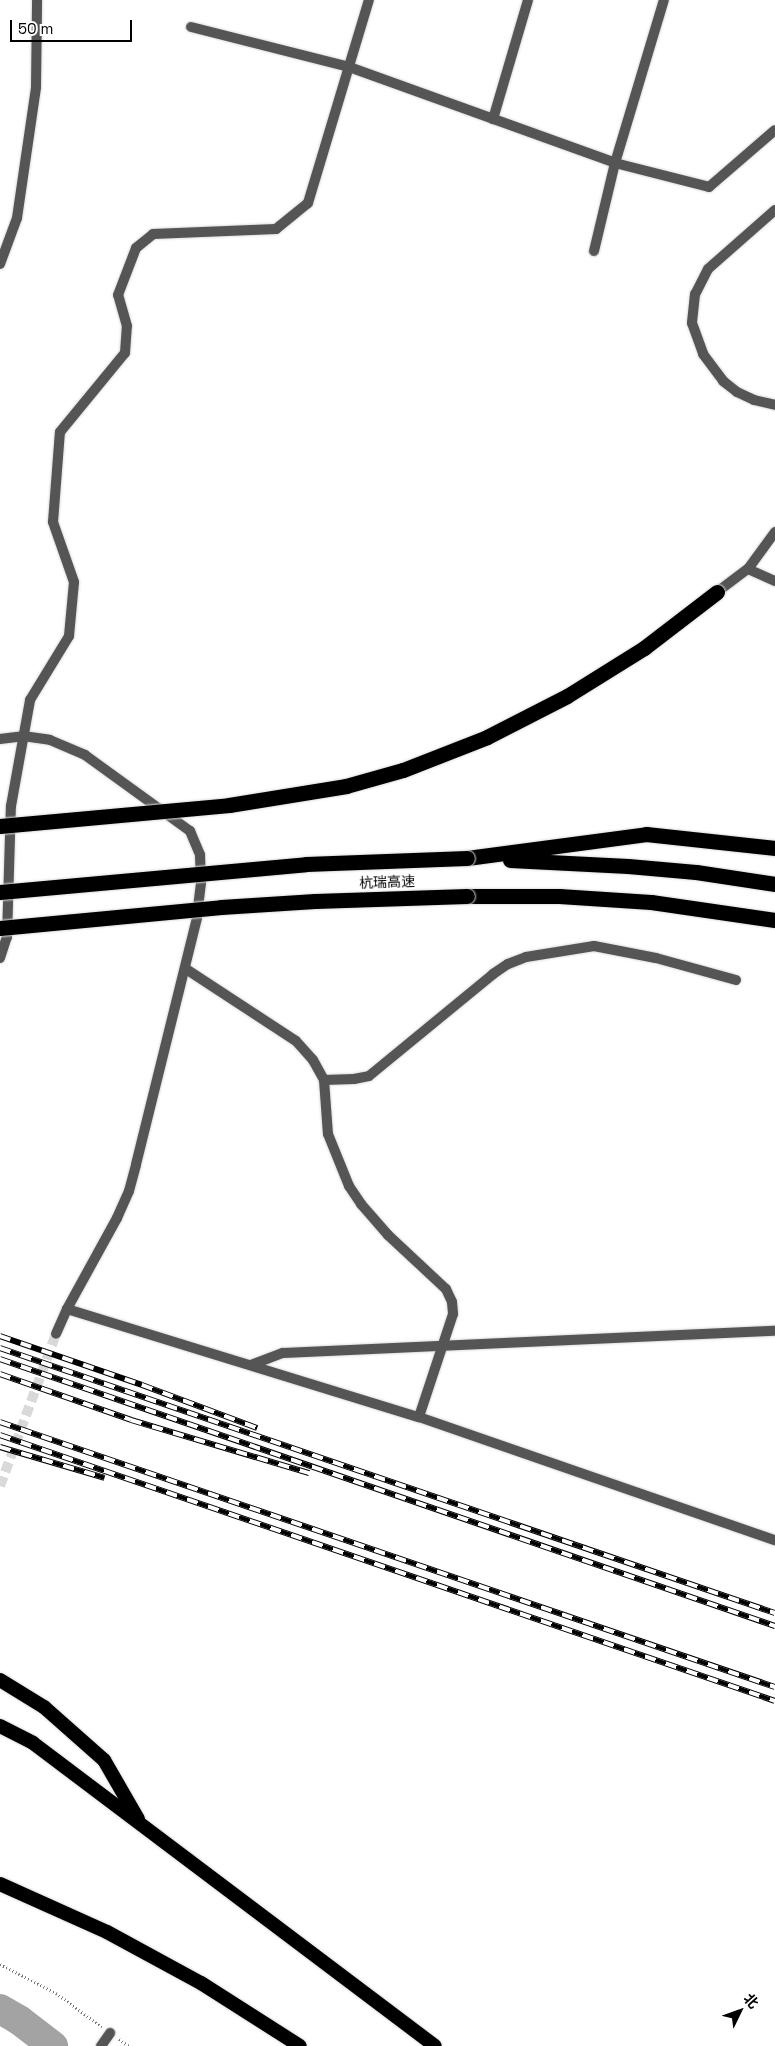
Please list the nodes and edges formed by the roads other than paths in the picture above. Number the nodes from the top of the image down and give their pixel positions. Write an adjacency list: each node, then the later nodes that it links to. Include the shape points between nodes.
1 (37, 0): 12 (street, via 36,87 16,218)
2 (369, 0): 6 (street)
3 (528, 0): 7 (street)
4 (664, 0): 9 (street)
5 (191, 27): 6 (street)
6 (349, 67): 7 (street); 18 (street, via 308,203 276,229 153,234 136,248 118,295 127,326 125,353 60,432 53,522 74,582 69,636 30,700)
7 (493, 119): 9 (street)
8 (775, 130): 9 (street, via 709,187)
9 (615, 163): 11 (street)
10 (775, 210): 13 (street, via 708,269 695,294 692,323 704,354 723,381 754,400)
11 (594, 251)
12 (0, 264)
13 (775, 405)
14 (775, 532): 15 (street)
15 (748, 569): 16 (street); 17 (street)
16 (775, 581)
17 (717, 592): 20 (highway, bridge, via 637,653 568,696 487,737 402,770 346,786 229,805)
18 (23, 736): 19 (street); 29 (street, via 11,806 7,937); 30 (street, via 50,740 85,755 190,831 200,855 201,883)
19 (0, 739)
20 (0, 826)
21 (775, 848): 22 (highway, via 646,834)
22 (467, 858): 23 (highway, 杭瑞高速, via 628,866); 24 (highway, 杭瑞高速, bridge, via 306,864)
23 (775, 884)
24 (0, 892)
25 (739, 913): 26 (highway, 杭瑞高速); 27 (highway); 28 (highway, 杭瑞高速, bridge, via 650,902 559,896 467,896 315,900)
26 (775, 920)
27 (775, 924)
28 (0, 928)
29 (0, 958)
30 (186, 969): 32 (street, via 296,1041 314,1060); 33 (street, via 128,1191)
31 (736, 980): 32 (street, via 656,958 594,946 526,957 494,974 369,1076)
32 (324, 1080): 36 (street, via 328,1134 349,1186 388,1235 446,1289 452,1302 454,1314)
33 (67, 1309): 35 (street); 37 (street)
34 (775, 1331): 36 (street)
35 (56, 1334)
36 (443, 1346): 37 (street, via 283,1353); 38 (street)
37 (251, 1365): 38 (street)
38 (419, 1417): 39 (street)
39 (775, 1540)
40 (0, 1680): 42 (highway, via 44,1707 104,1760)
41 (0, 1726): 42 (highway, via 33,1743)
42 (141, 1824): 47 (highway)
43 (0, 1884): 46 (highway, via 107,1932 201,1983)
44 (110, 2032): 45 (street)
45 (101, 2046)
46 (300, 2046)
47 (435, 2046)

